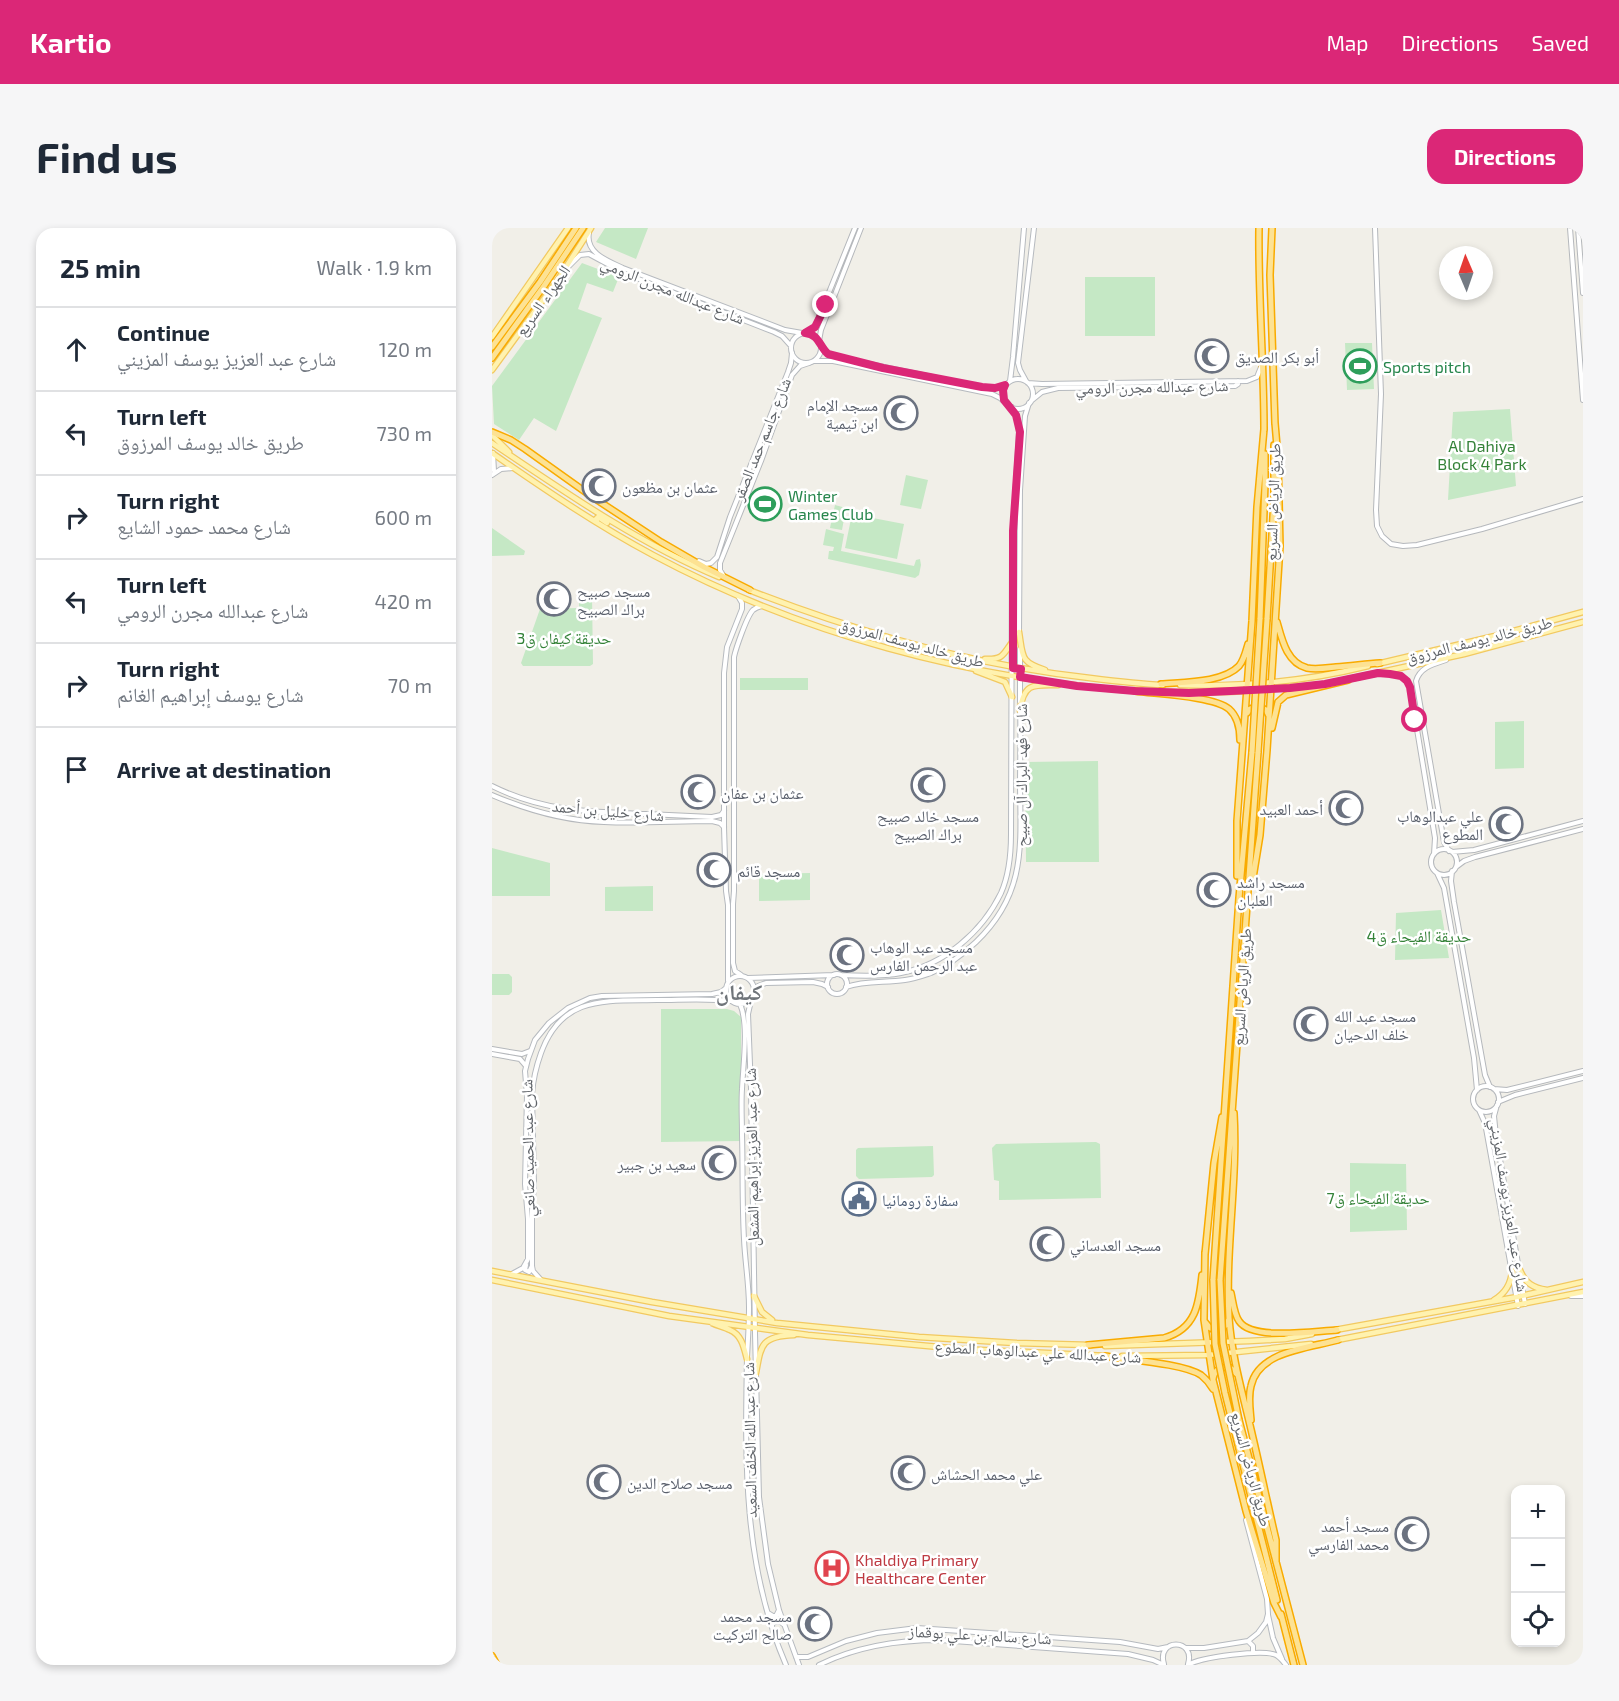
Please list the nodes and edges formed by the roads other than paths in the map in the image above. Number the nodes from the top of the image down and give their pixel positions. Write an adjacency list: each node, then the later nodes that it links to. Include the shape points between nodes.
1 (566, 228): 25 (main road, الجهراء السريع)
2 (576, 228): 29 (highway, الجهراء السريع)
3 (583, 228): 31 (highway, الجهراء السريع)
4 (855, 228): 24 (main road, via 826,305 815,327)
5 (861, 228): 26 (main road, via 821,330)
6 (1024, 228): 20 (main road)
7 (1034, 228): 21 (main road)
8 (1259, 228): 27 (highway, طريق الرياض السريع)
9 (1272, 228): 44 (highway, طريق الرياض السريع)
10 (1375, 228): 54 (main road, via 1381,386 1376,510 1382,536 1397,546 1417,545)
11 (1570, 228): 17 (main road)
12 (1578, 228): 16 (main road)
13 (590, 229): 14 (main road, شارع عبدالله مجرن الرومي); 22 (main road, الجهراء السريع)
14 (590, 247): 15 (main road, via 584,248); 24 (main road, شارع عبدالله مجرن الرومي, via 635,273 785,330)
15 (586, 254): 22 (main road, شارع عبدالله مجرن الرومي, via 578,256); 28 (main road, شارع عبدالله مجرن الرومي, via 626,274 774,332)
16 (1580, 255): 17 (main road); 18 (main road)
17 (1572, 256): 19 (main road)
18 (1581, 262): 19 (main road, via 1576,260); 23 (main road)
19 (1573, 264): 34 (main road)
20 (1021, 268): 21 (main road, via 1025,273); 35 (main road)
21 (1030, 269): 38 (main road, via 1018,363)
22 (559, 278): 33 (main road, الجهراء السريع)
23 (1583, 293)
24 (804, 333): 26 (main road, via 814,335); 28 (main road, via 794,338)
25 (492, 338)
26 (820, 344): 32 (main road, via 819,354); 39 (main road, via 828,354 883,368 982,387)
27 (1262, 345): 36 (main road, شارع عبدالله مجرن الرومي, via 1262,366 1257,377); 45 (highway, طريق الرياض السريع)
28 (791, 346): 30 (main road)
29 (492, 347)
30 (792, 353): 32 (main road, via 800,362); 47 (main road, شارع جاسم حمد الصقر)
31 (492, 358)
32 (811, 362): 42 (main road, via 833,362 992,394); 48 (main road, شارع جاسم حمد الصقر, via 792,375)
33 (492, 372)
34 (1582, 373): 37 (main road)
35 (1010, 381): 38 (main road, via 1018,378); 39 (main road)
36 (1238, 381): 38 (main road, شارع عبدالله مجرن الرومي); 41 (main road, شارع عبدالله مجرن الرومي, via 1235,386 1058,388 1042,392)
37 (1582, 381): 40 (main road)
38 (1027, 382): 41 (main road, via 1033,390)
39 (1005, 385): 42 (main road, via 1003,395)
40 (1583, 400)
41 (1030, 403): 43 (main road, via 1023,408); 59 (main road, شارع فهد البراك آل صبيح, via 1023,443)
42 (1007, 404): 43 (main road)
43 (1012, 407): 60 (main road, شارع فهد البراك آل صبيح, via 1020,432)
44 (1275, 423): 69 (highway, via 1280,515); 113 (highway, طريق الرياض السريع, bridge, via 1267,619)
45 (1264, 429): 71 (highway); 113 (highway, طريق الرياض السريع, bridge)
46 (492, 433): 51 (main road); 61 (highway, via 511,440)
47 (762, 435): 48 (main road, via 767,432); 55 (main road, شارع جاسم حمد الصقر)
48 (769, 437): 56 (main road, شارع جاسم حمد الصقر)
49 (492, 443): 51 (main road, طريق خالد يوسف المرزوق)
50 (492, 453): 52 (main road, طريق خالد يوسف المرزوق); 53 (main road)
51 (520, 462): 58 (main road, طريق خالد يوسف المرزوق)
52 (514, 468): 53 (main road); 57 (main road, طريق خالد يوسف المرزوق)
53 (493, 474)
54 (1582, 501)
55 (730, 517): 56 (main road, via 732,522); 61 (main road, شارع جاسم حمد الصقر, via 714,561 706,564)
56 (738, 519): 62 (main road, شارع جاسم حمد الصقر, via 720,563)
57 (597, 522): 58 (main road, via 598,517); 66 (main road, طريق خالد يوسف المرزوق)
58 (642, 539): 65 (main road, طريق خالد يوسف المرزوق)
59 (1019, 546): 60 (main road, via 1015,544); 63 (main road, شارع فهد البراك آل صبيح)
60 (1012, 548): 64 (main road, شارع فهد البراك آل صبيح)
61 (683, 555): 62 (highway)
62 (725, 577): 65 (highway)
63 (1019, 588): 64 (main road, via 1016,593); 76 (main road, شارع فهد البراك آل صبيح)
64 (1012, 589): 77 (main road, شارع فهد البراك آل صبيح)
65 (750, 590): 75 (main road, طريق خالد يوسف المرزوق)
66 (737, 595): 67 (main road, طريق خالد يوسف المرزوق); 70 (main road, via 742,606)
67 (763, 606): 73 (main road, via 753,611); 74 (main road, طريق خالد يوسف المرزوق)
68 (1583, 610): 84 (main road, طريق خالد يوسف المرزوق, via 1485,639)
69 (1276, 616): 81 (highway); 84 (highway, via 1289,654 1308,668)
70 (737, 621): 73 (main road); 82 (main road)
71 (1252, 621): 80 (highway); 97 (highway, via 1244,658 1232,671 1216,678)
72 (1583, 624): 78 (main road, طريق خالد يوسف المرزوق)
73 (746, 625): 83 (main road)
74 (817, 625): 75 (main road, via 859,637 863,634); 85 (main road, طريق خالد يوسف المرزوق, via 870,643)
75 (860, 630): 79 (main road, طريق خالد يوسف المرزوق)
76 (1019, 632): 87 (main road, شارع فهد البراك آل صبيح); 91 (main road, via 1026,661)
77 (1013, 641): 79 (main road, via 1004,655 997,658); 86 (main road, شارع فهد البراك آل صبيح)
78 (1464, 654): 90 (main road, طريق خالد يوسف المرزوق); 104 (main road, via 1420,672 1416,681)
79 (956, 656): 86 (main road, طريق خالد يوسف المرزوق)
80 (1249, 661): 81 (highway, via 1259,672 1269,669); 96 (highway)
81 (1273, 661): 95 (highway)
82 (725, 663): 83 (main road); 88 (main road)
83 (734, 663): 89 (main road)
84 (1380, 663): 95 (main road, طريق خالد يوسف المرزوق)
85 (960, 665): 92 (main road, طريق خالد يوسف المرزوق); 102 (main road, via 1001,680)
86 (1013, 668): 87 (main road, طريق خالد يوسف المرزوق); 92 (main road, شارع فهد البراك آل صبيح)
87 (1021, 669): 91 (main road, طريق خالد يوسف المرزوق); 93 (main road, شارع فهد البراك آل صبيح)
88 (724, 673): 89 (main road); 120 (main road)
89 (734, 673): 119 (main road)
90 (1378, 673): 94 (main road, طريق خالد يوسف المرزوق); 105 (main road, via 1401,676 1407,681)
91 (1056, 674): 97 (main road, طريق خالد يوسف المرزوق)
92 (1012, 676): 93 (main road, طريق خالد يوسف المرزوق); 102 (main road, شارع فهد البراك آل صبيح)
93 (1020, 677): 98 (main road, طريق خالد يوسف المرزوق); 103 (main road, شارع فهد البراك آل صبيح)
94 (1348, 680): 99 (main road, طريق خالد يوسف المرزوق); 111 (highway, via 1281,698)
95 (1273, 681): 96 (main road, طريق خالد يوسف المرزوق); 99 (highway)
96 (1247, 683): 97 (main road, طريق خالد يوسف المرزوق); 100 (highway)
97 (1161, 684)
98 (1077, 686): 101 (main road, طريق خالد يوسف المرزوق); 103 (main road, via 1031,686 1024,694)
99 (1272, 689): 100 (main road, طريق خالد يوسف المرزوق); 107 (highway)
100 (1247, 690): 101 (main road, طريق خالد يوسف المرزوق); 106 (highway)
101 (1135, 691): 114 (highway, via 1224,706 1238,722)
102 (1012, 697): 115 (main road, شارع فهد البراك آل صبيح)
103 (1020, 710): 116 (main road, شارع فهد البراك آل صبيح)
104 (1421, 713): 105 (main road); 108 (main road)
105 (1414, 714): 109 (main road)
106 (1245, 716): 107 (highway, via 1258,706); 114 (highway)
107 (1270, 717): 111 (highway)
108 (1425, 738): 109 (main road); 110 (main road)
109 (1418, 740): 112 (main road)
110 (1427, 747): 112 (main road); 139 (main road, via 1444,842)
111 (1268, 750): 157 (highway, via 1260,835)
112 (1420, 750): 141 (main road, via 1435,838)
113 (1255, 752): 156 (highway, طريق الرياض السريع); 157 (highway, طريق الرياض السريع)
114 (1241, 760): 156 (highway, via 1236,852)
115 (1011, 764): 116 (main road); 117 (main road, شارع فهد البراك آل صبيح)
116 (1020, 764): 118 (main road, شارع فهد البراك آل صبيح)
117 (1011, 775): 118 (main road, via 1015,772); 148 (main road, شارع فهد البراك آل صبيح, via 1011,848)
118 (1020, 776): 149 (main road, شارع فهد البراك آل صبيح, via 1021,844)
119 (734, 778): 120 (main road, via 730,782); 123 (main road)
120 (724, 779): 122 (main road)
121 (492, 786): 125 (main road, شارع خليل بن أحمد)
122 (724, 792): 123 (main road, via 729,787); 126 (main road)
123 (734, 792): 137 (main road)
124 (492, 795): 130 (main road, شارع خليل بن أحمد)
125 (561, 809): 127 (main road, شارع خليل بن أحمد); 130 (main road, via 557,812)
126 (724, 811): 129 (main road, شارع خليل بن أحمد, via 712,817); 135 (main road)
127 (596, 813): 128 (main road, شارع خليل بن أحمد); 132 (main road)
128 (606, 813): 129 (main road, شارع خليل بن أحمد); 133 (main road)
129 (652, 814): 134 (main road)
130 (559, 816): 132 (main road, شارع خليل بن أحمد)
131 (1583, 821): 140 (main road)
132 (594, 822): 133 (main road, شارع خليل بن أحمد)
133 (605, 822): 134 (main road, شارع خليل بن أحمد)
134 (652, 822): 135 (main road, شارع خليل بن أحمد, via 717,821)
135 (724, 827): 138 (main road)
136 (1583, 828): 144 (main road)
137 (734, 847): 138 (main road, via 730,851); 143 (main road)
138 (724, 848): 142 (main road)
139 (1451, 851): 140 (main road); 141 (main road); 145 (main road, via 1456,857)
140 (1466, 852): 144 (main road, via 1464,856)
141 (1434, 854): 147 (main road, via 1432,865)
142 (725, 859): 143 (main road); 152 (main road)
143 (735, 859): 153 (main road)
144 (1468, 859): 145 (main road)
145 (1455, 867): 146 (main road)
146 (1452, 871): 147 (main road); 150 (main road)
147 (1437, 873): 151 (main road)
148 (1004, 882): 149 (main road, via 1006,887); 154 (main road, شارع فهد البراك آل صبيح)
149 (1013, 886): 155 (main road, شارع فهد البراك آل صبيح)
150 (1452, 887): 151 (main road); 160 (main road)
151 (1444, 888): 161 (main road)
152 (726, 891): 153 (main road); 170 (main road)
153 (734, 891): 166 (main road, via 733,963)
154 (1001, 893): 155 (main road, via 1007,891); 158 (main road, شارع فهد البراك آل صبيح)
155 (1009, 896): 159 (main road, شارع فهد البراك آل صبيح)
156 (1239, 898): 192 (highway, طريق الرياض السريع)
157 (1247, 903): 198 (highway, طريق الرياض السريع)
158 (983, 921): 159 (main road, via 985,927); 164 (main road, شارع فهد البراك آل صبيح, via 955,949)
159 (991, 926): 165 (main road, شارع فهد البراك آل صبيح, via 960,956)
160 (1459, 929): 161 (main road); 162 (main road)
161 (1451, 931): 163 (main road)
162 (1461, 938): 163 (main road); 193 (main road, via 1485,1075)
163 (1453, 941): 196 (main road)
164 (937, 960): 165 (main road); 168 (main road, شارع فهد البراك آل صبيح, via 895,974)
165 (942, 967): 172 (main road, شارع فهد البراك آل صبيح, via 920,977)
166 (741, 975): 169 (main road); 170 (main road)
167 (834, 975): 168 (main road); 169 (main road); 171 (main road, via 828,980)
168 (841, 975): 172 (main road)
169 (748, 978): 174 (main road)
170 (728, 981): 173 (main road)
171 (828, 987): 172 (main road, via 837,994); 174 (main road, via 818,982 766,983)
172 (846, 987)
173 (726, 988): 175 (main road); 177 (main road, شارع عبد الحميد صانعي, via 712,994 614,995 590,999 560,1014)
174 (753, 994): 176 (main road); 195 (main road, شارع عبد العزيز إبراهيم المشعل, via 748,1014)
175 (731, 1001): 176 (main road); 178 (main road, شارع عبد الحميد صانعي, via 592,1004 564,1017)
176 (740, 1004): 194 (main road, شارع عبد العزيز إبراهيم المشعل, via 744,1015)
177 (535, 1040): 178 (main road, via 542,1039); 180 (main road, شارع عبد الحميد صانعي)
178 (544, 1044): 187 (main road, شارع عبد الحميد صانعي)
179 (492, 1049): 182 (main road)
180 (530, 1052): 182 (main road); 183 (main road, شارع عبد الحميد صانعي)
181 (492, 1054): 182 (main road)
182 (513, 1055): 183 (main road)
183 (526, 1066): 186 (main road, شارع عبد الحميد صانعي)
184 (1583, 1071): 185 (main road)
185 (1571, 1074): 188 (main road); 190 (main road)
186 (526, 1076): 187 (main road); 207 (main road, شارع عبد الحميد صانعي)
187 (534, 1076): 206 (main road, شارع عبد الحميد صانعي)
188 (1560, 1077): 191 (main road); 197 (main road)
189 (1583, 1078): 190 (main road)
190 (1572, 1081): 191 (main road)
191 (1563, 1083): 199 (main road)
192 (1227, 1086): 216 (highway); 224 (highway, طريق الرياض السريع, via 1214,1254)
193 (1492, 1088): 196 (main road); 197 (main road); 200 (main road, via 1499,1097)
194 (742, 1089): 195 (main road); 202 (main road, شارع عبد العزيز إبراهيم المشعل)
195 (751, 1089): 203 (main road, شارع عبد العزيز إبراهيم المشعل)
196 (1477, 1090): 201 (main road, via 1473,1102)
197 (1507, 1090): 199 (main road)
198 (1233, 1095): 224 (highway, طريق الرياض السريع); 227 (highway)
199 (1508, 1097): 200 (main road)
200 (1498, 1104): 201 (main road, via 1489,1112); 204 (main road, شارع عبد العزيز يوسف المزيني, via 1494,1122)
201 (1479, 1110): 205 (main road, شارع عبد العزيز يوسف المزيني)
202 (742, 1160): 203 (main road); 208 (main road, شارع عبد العزيز إبراهيم المشعل)
203 (752, 1160): 209 (main road, شارع عبد العزيز إبراهيم المشعل)
204 (1501, 1161): 205 (main road); 212 (main road, شارع عبد العزيز يوسف المزيني)
205 (1493, 1164): 213 (main road, شارع عبد العزيز يوسف المزيني)
206 (534, 1168): 207 (main road, via 530,1165); 211 (main road, شارع عبد الحميد صانعي)
207 (525, 1169): 210 (main road, شارع عبد الحميد صانعي)
208 (742, 1171): 209 (main road, via 747,1167); 215 (main road, شارع عبد العزيز إبراهيم المشعل)
209 (752, 1171): 214 (main road, شارع عبد العزيز إبراهيم المشعل)
210 (525, 1200): 211 (main road); 217 (main road, شارع عبد الحميد صانعي)
211 (534, 1200): 218 (main road, شارع عبد الحميد صانعي)
212 (1511, 1218): 213 (main road, via 1507,1222); 219 (main road, شارع عبد العزيز يوسف المزيني)
213 (1502, 1219): 221 (main road, شارع عبد العزيز يوسف المزيني)
214 (753, 1241): 215 (main road); 230 (main road, شارع عبد العزيز إبراهيم المشعل)
215 (744, 1242): 236 (main road, شارع عبد العزيز إبراهيم المشعل)
216 (1205, 1252): 239 (highway); 247 (highway, via 1200,1298 1187,1326 1164,1338)
217 (526, 1265): 218 (main road, via 529,1272); 222 (main road)
218 (532, 1266): 225 (main road)
219 (1520, 1270): 228 (main road, via 1532,1286); 231 (main road, شارع عبد العزيز يوسف المزيني)
220 (492, 1271): 222 (main road, شارع عبدالله علي عبدالوهاب المطوع)
221 (1512, 1271): 232 (main road, شارع عبد العزيز يوسف المزيني); 233 (main road, via 1505,1292)
222 (509, 1275): 225 (main road, شارع عبدالله علي عبدالوهاب المطوع)
223 (492, 1280): 238 (main road, شارع عبدالله علي عبدالوهاب المطوع)
224 (1216, 1280): 256 (highway, طريق الرياض السريع, bridge)
225 (544, 1282): 236 (main road, شارع عبدالله علي عبدالوهاب المطوع)
226 (1583, 1282): 228 (main road, شارع عبدالله علي عبدالوهاب المطوع)
227 (1229, 1283): 237 (highway); 242 (highway, via 1238,1320 1252,1331)
228 (1553, 1290): 231 (main road, شارع عبدالله علي عبدالوهاب المطوع)
229 (1583, 1294): 234 (main road, شارع عبدالله علي عبدالوهاب المطوع)
230 (754, 1296): 236 (main road, شارع عبد العزيز إبراهيم المشعل); 240 (main road, via 762,1312)
231 (1524, 1296): 232 (main road, شارع عبدالله علي عبدالوهاب المطوع); 234 (main road, شارع عبد العزيز يوسف المزيني)
232 (1517, 1298): 233 (main road, شارع عبدالله علي عبدالوهاب المطوع); 235 (main road, شارع عبد العزيز يوسف المزيني)
233 (1487, 1303): 242 (main road, شارع عبدالله علي عبدالوهاب المطوع)
234 (1525, 1305): 235 (main road, شارع عبدالله علي عبدالوهاب المطوع)
235 (1518, 1306): 244 (main road, شارع عبدالله علي عبدالوهاب المطوع)
236 (752, 1318): 240 (main road, شارع عبدالله علي عبدالوهاب المطوع); 241 (main road, شارع عبد الله الخلف السعيد)
237 (1229, 1319): 239 (highway, via 1224,1327 1215,1330); 245 (highway)
238 (706, 1320): 241 (main road, شارع عبدالله علي عبدالوهاب المطوع); 251 (main road, via 737,1334)
239 (1204, 1320): 246 (highway)
240 (777, 1323): 247 (main road, شارع عبدالله علي عبدالوهاب المطوع, via 1016,1343)
241 (751, 1326): 243 (main road, شارع عبدالله علي عبدالوهاب المطوع); 251 (main road, شارع عبد الله الخلف السعيد); 252 (main road, شارع عبد الله الخلف السعيد)
242 (1337, 1330): 245 (main road, شارع عبدالله علي عبدالوهاب المطوع, via 1285,1339)
243 (808, 1335): 250 (main road, شارع عبدالله علي عبدالوهاب المطوع, via 961,1349); 252 (main road, via 772,1337 760,1349)
244 (1338, 1340): 248 (main road, شارع عبدالله علي عبدالوهاب المطوع); 259 (highway, via 1282,1355 1260,1368 1251,1385)
245 (1232, 1342): 246 (main road, شارع عبدالله علي عبدالوهاب المطوع); 248 (highway)
246 (1206, 1343): 247 (main road, شارع عبدالله علي عبدالوهاب المطوع); 249 (highway)
247 (1088, 1345)
248 (1233, 1353): 249 (main road, شارع عبدالله علي عبدالوهاب المطوع); 253 (highway)
249 (1208, 1355): 250 (main road, شارع عبدالله علي عبدالوهاب المطوع); 254 (highway)
250 (1104, 1356): 255 (highway, via 1194,1371 1212,1387)
251 (747, 1359): 257 (main road, شارع عبد الله الخلف السعيد)
252 (756, 1373): 258 (main road, شارع عبد الله الخلف السعيد)
253 (1238, 1375): 254 (highway, via 1233,1369 1221,1368); 259 (highway)
254 (1213, 1380): 255 (highway)
255 (1223, 1417): 260 (highway)
256 (1236, 1420): 261 (highway, طريق الرياض السريع); 265 (highway, طريق الرياض السريع)
257 (747, 1430): 258 (main road, via 752,1426); 263 (main road, شارع عبد الله الخلف السعيد, via 752,1540)
258 (758, 1430): 262 (main road, شارع عبد الله الخلف السعيد, via 763,1539)
259 (1252, 1436): 261 (highway, via 1276,1540)
260 (1236, 1472): 264 (main road); 265 (highway)
261 (1276, 1562): 289 (highway, طريق الرياض السريع)
262 (779, 1610): 263 (main road, via 776,1616); 266 (main road, شارع عبد الله الخلف السعيد)
263 (768, 1612): 267 (main road, شارع عبد الله الخلف السعيد)
264 (1268, 1614): 273 (main road, via 1258,1633); 281 (main road, via 1273,1638)
265 (1281, 1617): 288 (highway, طريق الرياض السريع)
266 (784, 1625): 267 (main road, via 776,1621); 280 (main road, شارع عبد الله الخلف السعيد)
267 (772, 1627): 284 (main road, شارع عبد الله الخلف السعيد)
268 (939, 1629): 269 (main road, شارع سالم بن علي بوقماز); 270 (main road, via 944,1634); 278 (main road, شارع سالم بن علي بوقماز, via 877,1633)
269 (955, 1630): 271 (main road); 272 (main road, شارع سالم بن علي بوقماز)
270 (940, 1640): 271 (main road, شارع سالم بن علي بوقماز); 282 (main road, شارع سالم بن علي بوقماز, via 877,1645)
271 (952, 1641): 276 (main road, شارع سالم بن علي بوقماز)
272 (1106, 1641): 274 (main road, شارع سالم بن علي بوقماز); 276 (main road, via 1109,1645)
273 (1248, 1641): 275 (main road); 277 (main road)
274 (1168, 1647): 275 (main road, شارع سالم بن علي بوقماز, via 1178,1644); 286 (main road)
275 (1186, 1648): 287 (main road, via 1190,1656)
276 (1104, 1652): 286 (main road, شارع سالم بن علي بوقماز, via 1143,1657)
277 (1253, 1653): 281 (main road, via 1276,1655); 287 (main road, via 1204,1658)
278 (816, 1654): 280 (main road, شارع سالم بن علي بوقماز); 282 (main road, via 815,1660)
279 (492, 1656): 283 (highway)
280 (796, 1657): 285 (main road, شارع عبد الله الخلف السعيد)
281 (1285, 1663)
282 (820, 1664)
283 (497, 1665)
284 (786, 1665)
285 (799, 1665)
286 (1164, 1665)
287 (1188, 1665)
288 (1294, 1665)
289 (1304, 1665)

